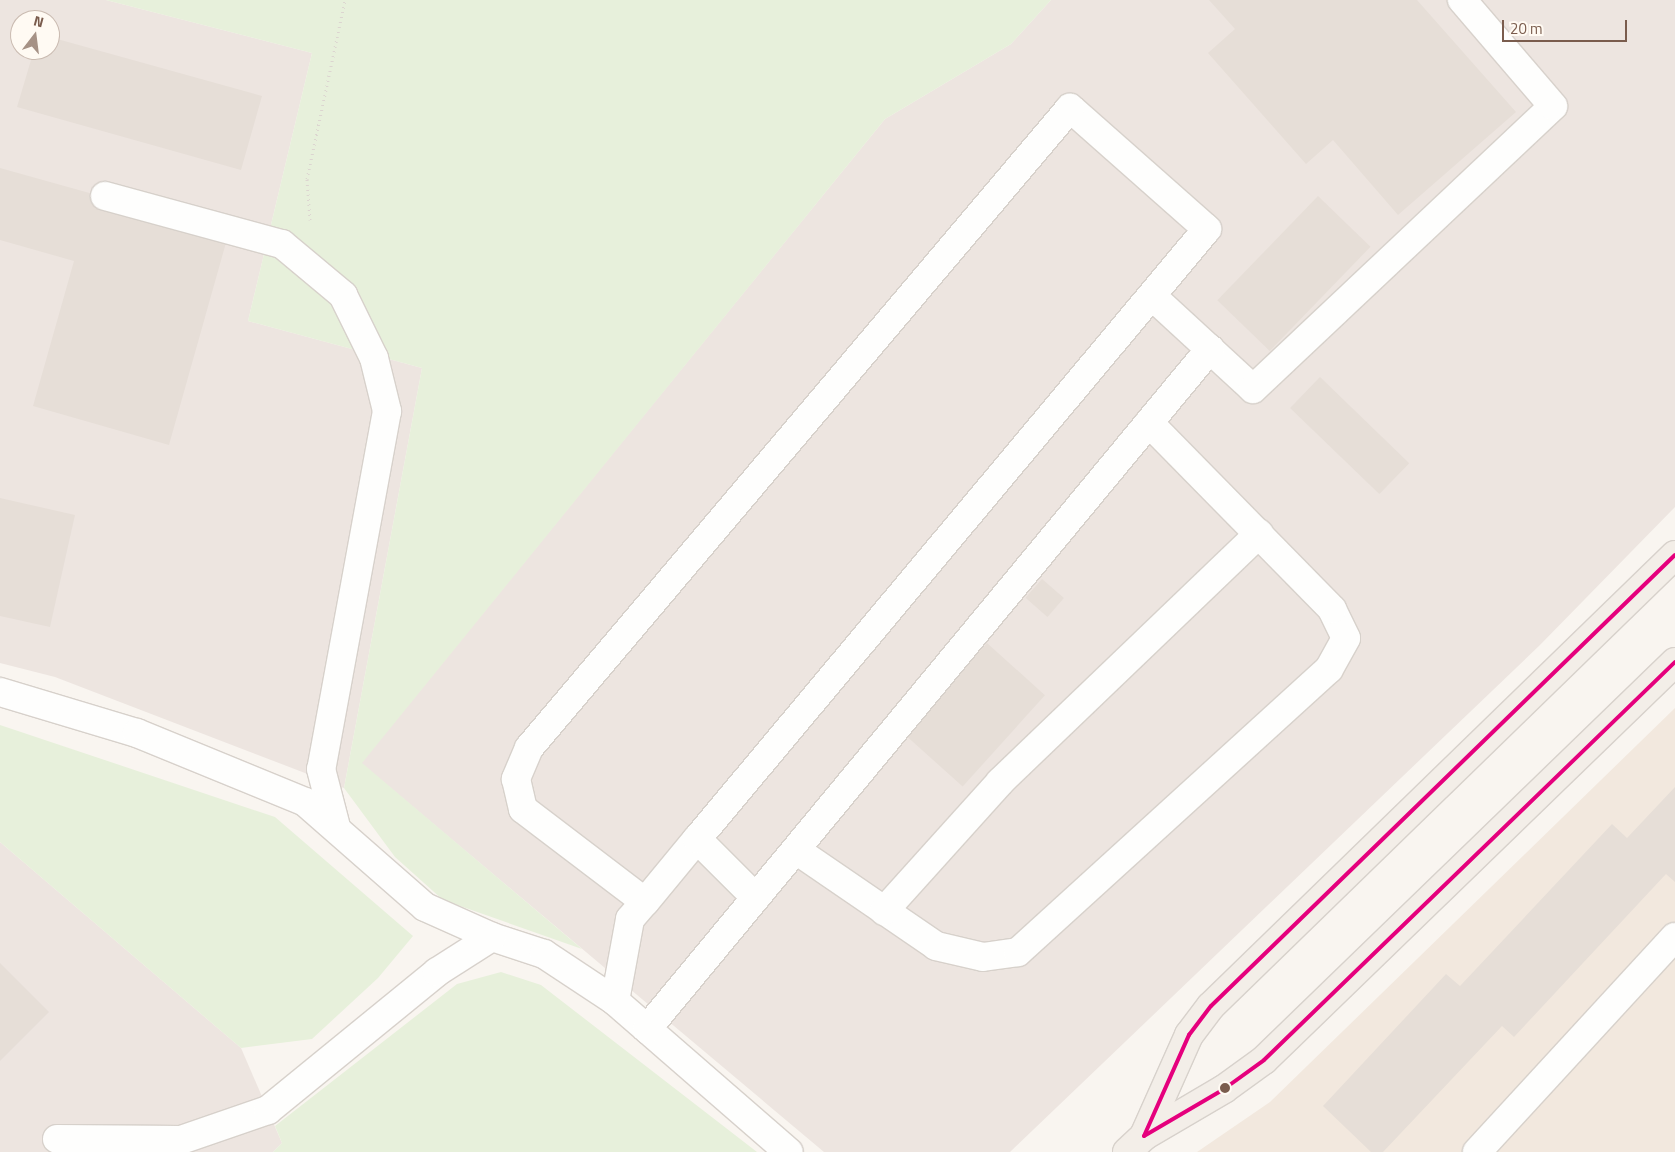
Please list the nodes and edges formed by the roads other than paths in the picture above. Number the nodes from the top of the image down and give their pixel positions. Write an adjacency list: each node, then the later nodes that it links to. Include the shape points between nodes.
1 (1462, 0): 4 (street, via 1553,106 1253,389)
2 (105, 196): 10 (street, via 282,244 343,295 374,358 387,411 321,769)
3 (1152, 296): 4 (street); 11 (street); 14 (street, via 1208,229 1070,108 529,748 516,779 523,809)
4 (1210, 349): 5 (street)
5 (1149, 423): 6 (street); 12 (street)
6 (1259, 534): 15 (street, via 1000,782); 15 (street, via 1332,609 1346,638 1329,669 1018,952 983,957 936,946)
7 (1675, 555): 20 (main road, via 1210,1006 1189,1035)
8 (1675, 662): 20 (main road, via 1264,1060)
9 (0, 692): 10 (street, via 136,733 305,802)
10 (336, 827): 16 (street, via 425,907)
11 (697, 839): 13 (street); 14 (street)
12 (796, 850): 13 (street); 15 (street)
13 (756, 898): 19 (street)
14 (645, 902): 18 (street, via 630,919)
15 (884, 911)
16 (492, 937): 18 (street, via 544,954); 21 (street, via 437,972 268,1110 181,1140 56,1139)
17 (1675, 937): 23 (street)
18 (615, 1001): 19 (street)
19 (648, 1029): 22 (street)
20 (1135, 1144)
21 (97, 1152)
22 (790, 1152)
23 (1477, 1152)

